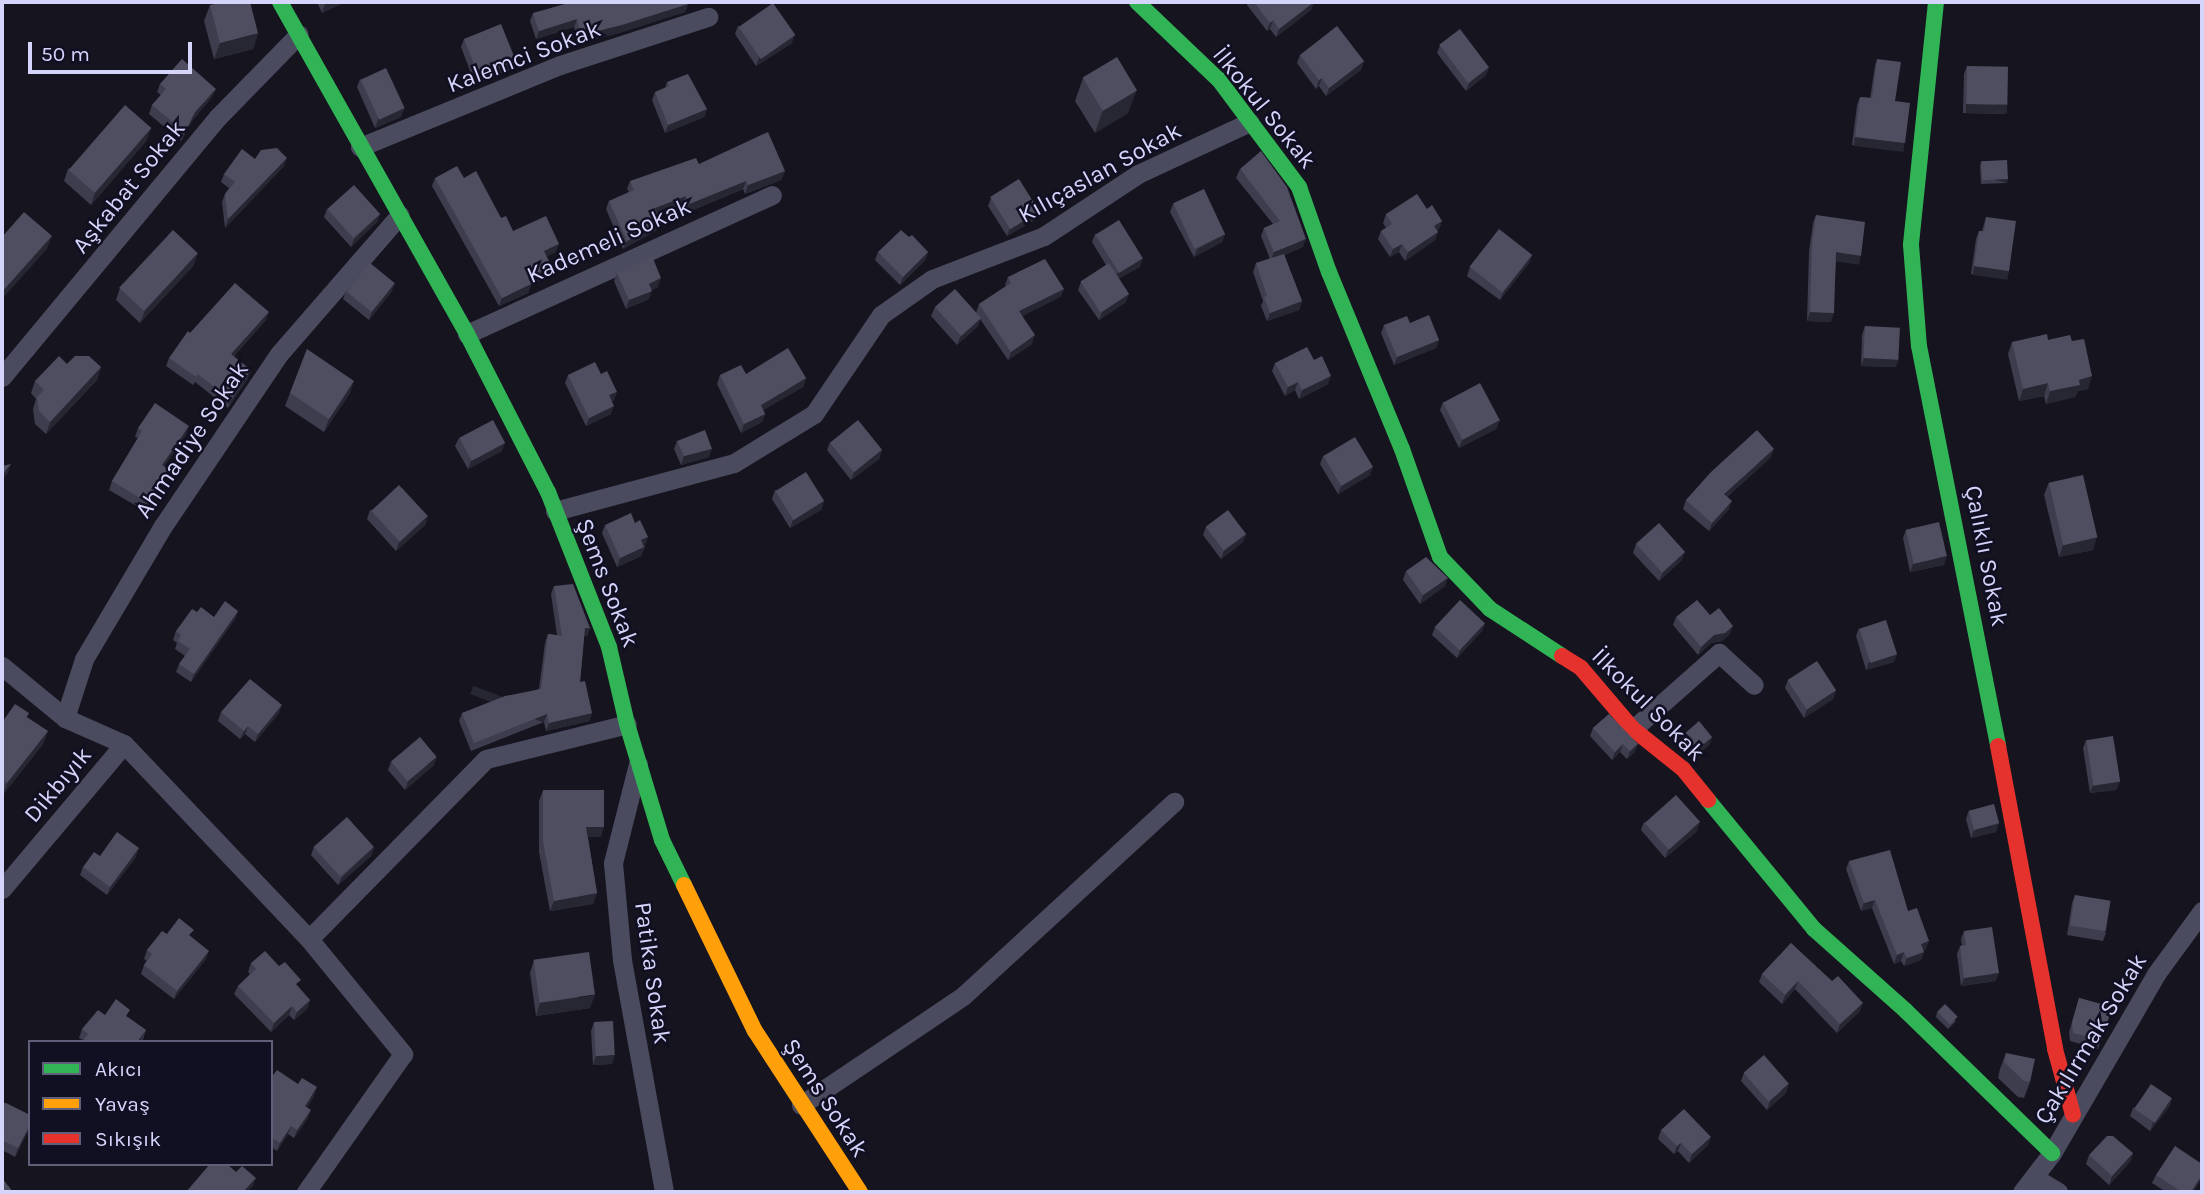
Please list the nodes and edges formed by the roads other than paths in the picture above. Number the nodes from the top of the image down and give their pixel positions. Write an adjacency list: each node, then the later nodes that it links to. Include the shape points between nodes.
1 (279, 2): 5 (street, Şems Sokak)
2 (1137, 2): 6 (street, İlkokul Sokak, via 1219,80)
3 (1937, 2): 25 (street, Çalıklı Sokak, via 1911,245 1919,346 1961,544 2052,1036)
4 (708, 17): 7 (street, Kalemci Sokak, via 560,65)
5 (299, 34): 7 (street, Şems Sokak); 11 (street, Aşkabat Sokak, via 218,118)
6 (1250, 122): 12 (street, Kılıçaslan Sokak, via 1138,174 1044,236 932,279 881,315 814,414 734,463); 17 (street, İlkokul Sokak, via 1299,187 1440,557 1490,609 1581,668)
7 (360, 147): 9 (street, Şems Sokak)
8 (772, 195): 10 (street, Kademeli Sokak)
9 (400, 215): 10 (street, Şems Sokak); 15 (street, Ahmadiye Sokak, via 279,354 163,526 84,659)
10 (467, 334): 12 (street, Şems Sokak)
11 (2, 377)
12 (555, 510): 16 (street, Şems Sokak, via 609,647)
13 (2, 666): 15 (street)
14 (1754, 685): 17 (street, via 1720,653)
15 (65, 718): 18 (street)
16 (627, 724): 19 (street, Şems Sokak); 23 (street, via 486,759)
17 (1633, 729): 26 (street, İlkokul Sokak, via 1683,769 1814,929)
18 (124, 744): 21 (street, Dikbıyık); 23 (street)
19 (639, 762): 24 (street, Şems Sokak, via 662,840 721,967); 29 (street, Patika Sokak, via 613,863 622,960)
20 (1174, 802): 24 (street, via 962,996)
21 (2, 889)
22 (2202, 911): 25 (street, Çakılırmak Sokak, via 2157,974)
23 (309, 939): 28 (street, via 403,1054)
24 (801, 1105): 30 (street, Şems Sokak)
25 (2073, 1115): 26 (street, Çakılırmak Sokak)
26 (2052, 1153): 27 (street, Çakılırmak Sokak)
27 (2029, 1185): 31 (street)
28 (306, 1192)
29 (664, 1192)
30 (860, 1192)
31 (2058, 1192)

